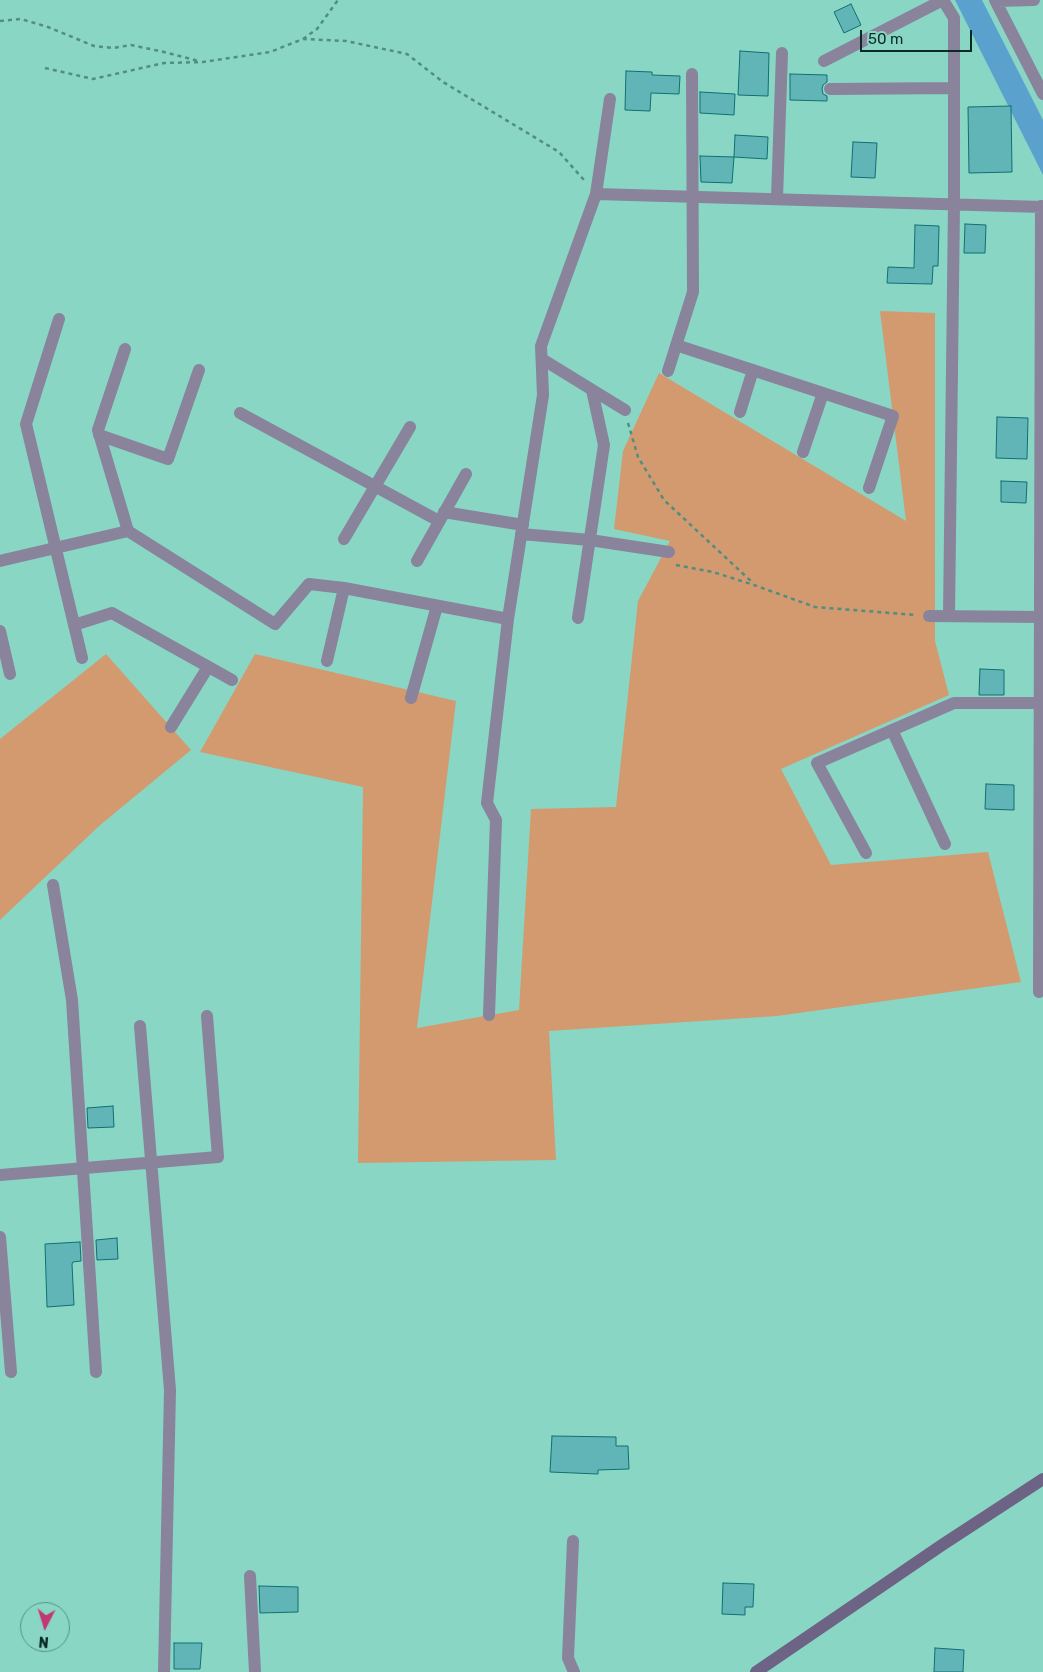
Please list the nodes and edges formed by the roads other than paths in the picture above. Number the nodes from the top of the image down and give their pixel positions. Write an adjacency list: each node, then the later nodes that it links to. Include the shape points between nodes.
1 (943, 0): 5 (street); 8 (street, via 954,18)
2 (1034, 0): 3 (street)
3 (995, 1): 9 (street)
4 (782, 53): 13 (street)
5 (824, 60)
6 (692, 74): 12 (street)
7 (830, 88): 8 (street)
8 (954, 88): 14 (street)
9 (1043, 94)
10 (610, 99): 11 (street)
11 (596, 194): 12 (street); 19 (street, via 541,346)
12 (694, 197): 13 (street); 17 (street, via 692,292)
13 (777, 198): 14 (street)
14 (954, 205): 15 (street); 47 (street)
15 (1042, 206): 29 (street)
16 (59, 319): 40 (street, via 26,424)
17 (676, 345): 21 (street); 22 (street)
18 (124, 348): 30 (street)
19 (542, 359): 23 (street); 36 (street, via 543,395)
20 (198, 370): 30 (street, via 168,458)
21 (668, 370)
22 (753, 370): 24 (street); 26 (street)
23 (592, 390): 25 (street); 39 (street, via 604,445)
24 (823, 393): 31 (street); 34 (street, via 893,416)
25 (625, 410)
26 (740, 412)
27 (240, 414): 33 (street)
28 (410, 427): 33 (street)
29 (1042, 427): 48 (street)
30 (99, 435): 37 (street)
31 (803, 452)
32 (466, 474): 35 (street)
33 (375, 487): 35 (street); 38 (street)
34 (869, 488)
35 (441, 517): 36 (street); 43 (street)
36 (522, 530): 39 (street); 50 (street)
37 (128, 531): 40 (street); 44 (street, via 275,624 309,584)
38 (344, 539)
39 (590, 540): 41 (street); 49 (street)
40 (55, 548): 42 (street); 51 (street)
41 (669, 552)
42 (0, 561)
43 (417, 561)
44 (344, 588): 45 (street); 54 (street)
45 (437, 606): 50 (street); 58 (street)
46 (929, 616): 47 (street)
47 (949, 616): 48 (street)
48 (1042, 617): 59 (street)
49 (578, 618)
50 (508, 619): 66 (street, via 487,803 496,820)
51 (74, 625): 53 (street); 55 (street, via 112,613)
52 (0, 632): 56 (street)
53 (82, 658)
54 (327, 661)
55 (208, 667): 57 (street); 60 (street)
56 (10, 674)
57 (232, 680)
58 (412, 698)
59 (1040, 702): 61 (street, via 954,703); 65 (street)
60 (171, 727)
61 (892, 730): 62 (street); 63 (street, via 817,763)
62 (945, 844)
63 (866, 853)
64 (53, 885): 70 (street, via 72,1000)
65 (1039, 992)
66 (489, 1015)
67 (207, 1016): 69 (street, via 218,1157)
68 (140, 1026): 69 (street)
69 (152, 1163): 70 (street); 78 (street, via 170,1390)
70 (82, 1168): 71 (street); 74 (street)
71 (0, 1175)
72 (0, 1237): 73 (street)
73 (12, 1372)
74 (96, 1372)
75 (1043, 1479): 81 (street)
76 (573, 1541): 80 (street, via 568,1658)
77 (250, 1576): 79 (street)
78 (164, 1672)
79 (255, 1672)
80 (574, 1672)
81 (756, 1672)

